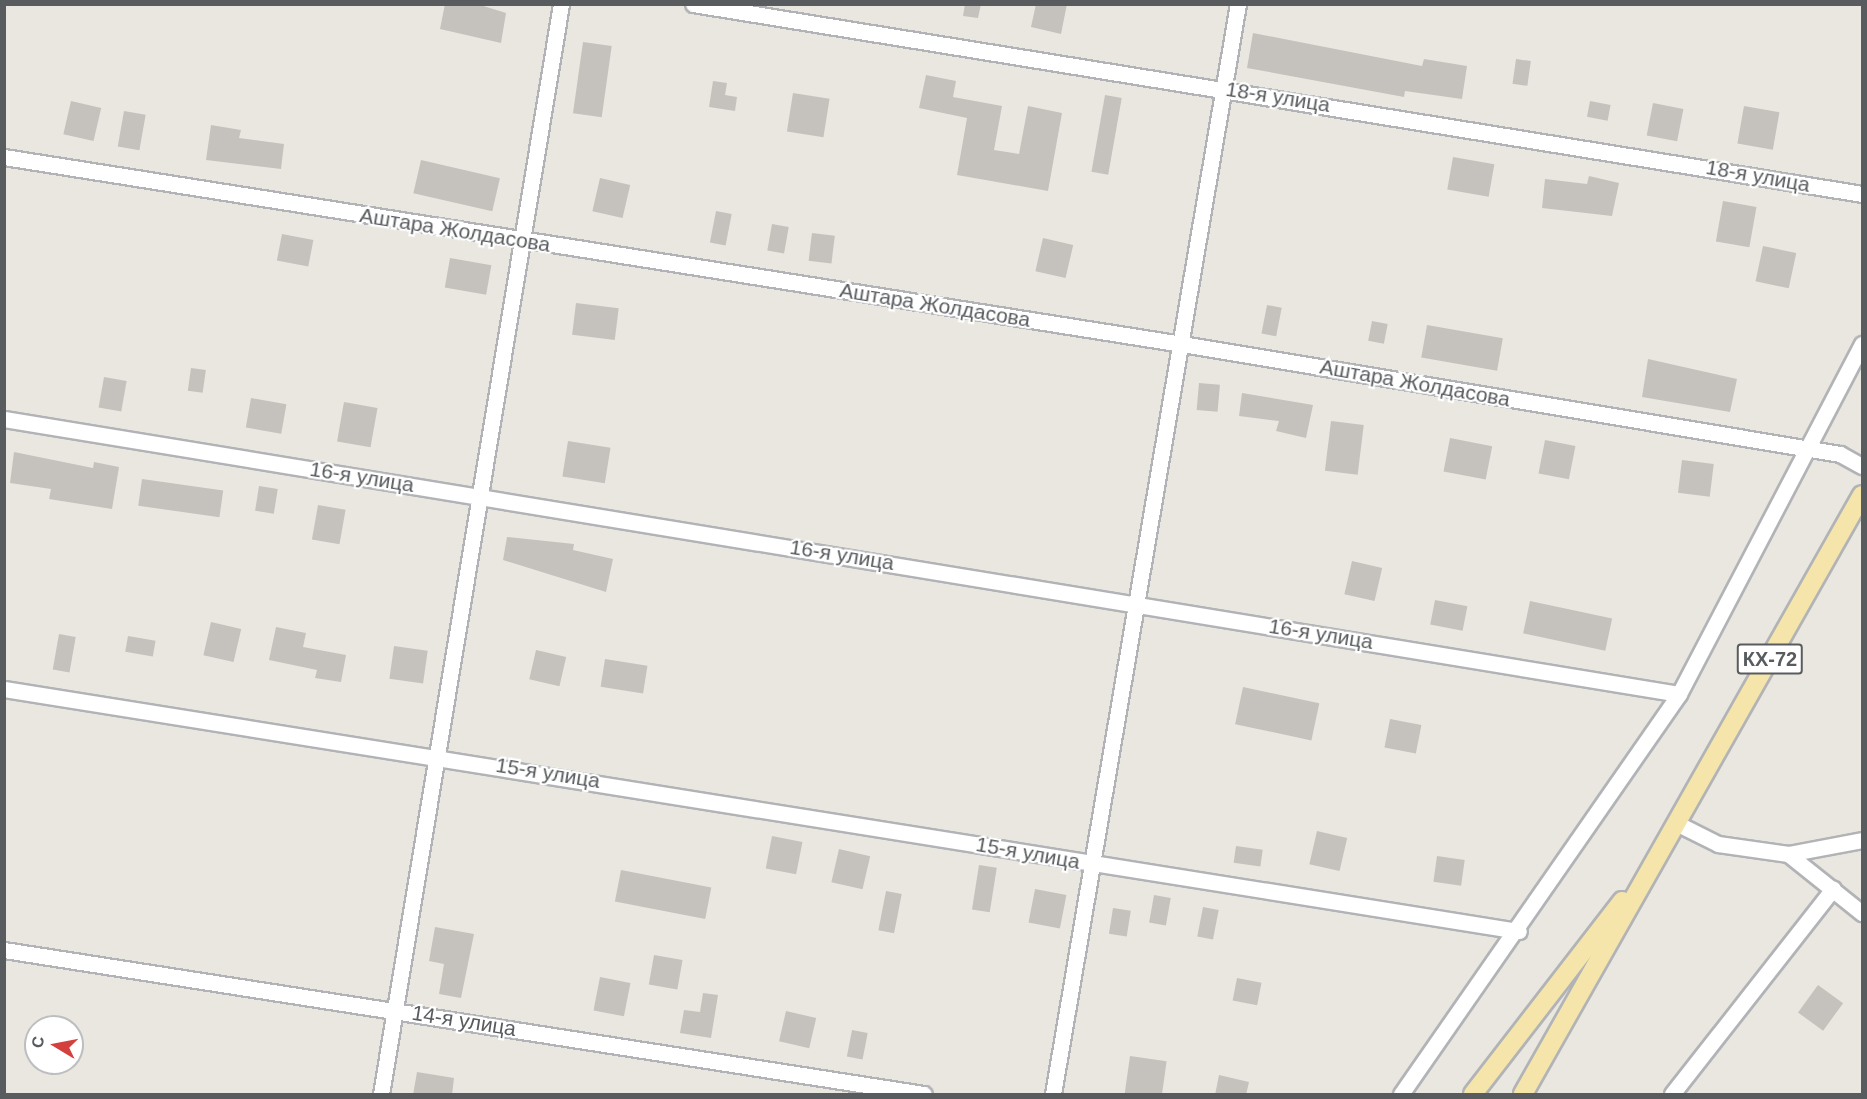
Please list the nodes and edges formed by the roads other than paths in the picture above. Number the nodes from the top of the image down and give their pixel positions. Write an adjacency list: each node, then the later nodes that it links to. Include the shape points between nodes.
1 (561, 4): 7 (street)
2 (693, 4): 4 (street, 18-я улица)
3 (1238, 4): 4 (street)
4 (1224, 87): 6 (street, 18-я улица); 8 (street)
5 (4, 157): 7 (street, Аштара Жолдасова)
6 (1863, 194)
7 (520, 241): 8 (street, Аштара Жолдасова); 14 (street)
8 (1182, 344): 11 (street, Аштара Жолдасова); 15 (street)
9 (1863, 344): 11 (street)
10 (4, 419): 14 (street, 16-я улица)
11 (1807, 449): 12 (street, Аштара Жолдасова, via 1840,454); 17 (street)
12 (1863, 466)
13 (1863, 495): 19 (main road, КХ-72)
14 (482, 497): 15 (street, 16-я улица); 18 (street)
15 (1137, 603): 17 (street, 16-я улица); 22 (street)
16 (4, 689): 18 (street, 15-я улица)
17 (1679, 694): 25 (street)
18 (440, 756): 22 (street, 15-я улица); 27 (street)
19 (1678, 824): 21 (street, via 1718,844); 33 (main road, КХ-72, via 1578,962); 34 (main road, КХ-72)
20 (1863, 840): 21 (street)
21 (1788, 854): 23 (street)
22 (1091, 864): 25 (street, 15-я улица); 31 (street)
23 (1833, 889): 24 (street); 28 (street)
24 (1863, 913)
25 (1519, 931): 32 (street)
26 (4, 950): 27 (street, 14-я улица)
27 (397, 1010): 29 (street); 30 (street, 14-я улица)
28 (1677, 1093)
29 (381, 1095)
30 (924, 1095)
31 (1053, 1095)
32 (1401, 1095)
33 (1473, 1095)
34 (1523, 1095)

